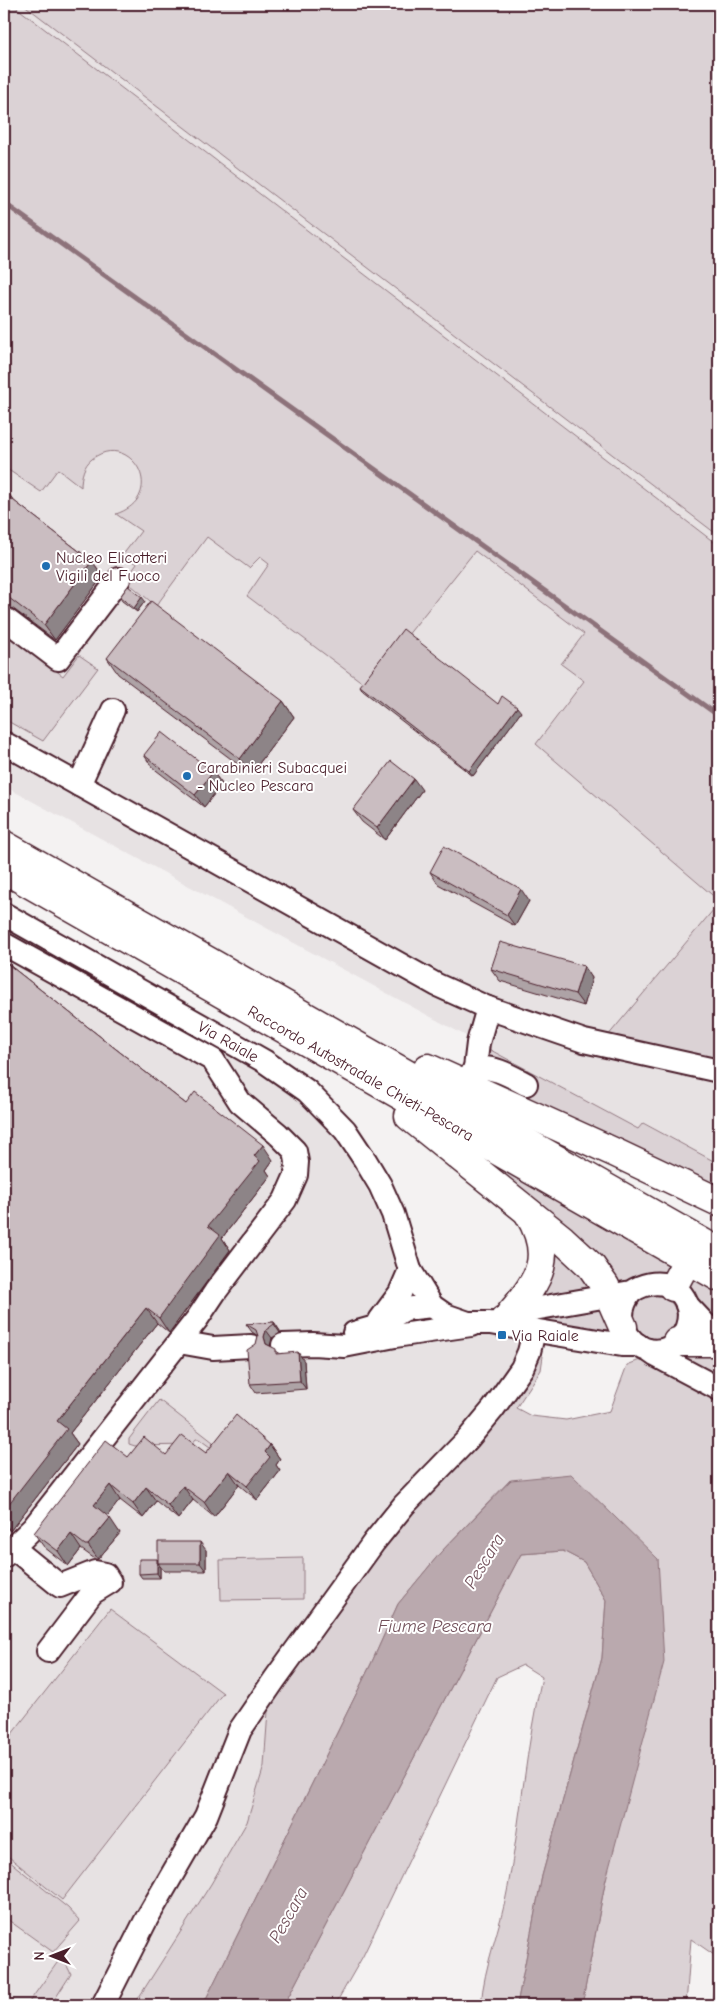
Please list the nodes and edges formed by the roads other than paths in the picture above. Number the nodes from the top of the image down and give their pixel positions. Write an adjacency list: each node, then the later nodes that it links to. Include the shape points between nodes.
1 (119, 579): 2 (street, via 58,659)
2 (4, 618)
3 (113, 710): 5 (street)
4 (4, 743): 5 (street)
5 (79, 785): 11 (street, via 437,985)
6 (4, 845): 10 (highway, Raccordo Autostradale Chieti-Pescara)
7 (4, 869): 15 (highway, Raccordo Autostradale Chieti-Pescara)
8 (4, 914): 20 (street, Via Raiale, via 264,1061 307,1091 345,1130 380,1185 393,1214)
9 (4, 944): 31 (street, via 213,1060 240,1102 295,1151 296,1175 285,1200)
10 (269, 996): 13 (highway, via 305,1003 412,1061); 19 (highway, Raccordo Autostradale Chieti-Pescara)
11 (488, 1008): 12 (street, via 584,1041); 13 (street)
12 (719, 1071)
13 (470, 1076): 14 (street, via 485,1067); 16 (highway)
14 (526, 1084)
15 (391, 1090): 17 (highway, via 404,1112); 21 (highway, Raccordo Autostradale Chieti-Pescara)
16 (719, 1202): 18 (highway)
17 (529, 1213): 23 (highway, via 562,1239); 25 (highway, via 540,1237 542,1264 532,1288)
18 (705, 1226)
19 (719, 1252)
20 (410, 1270): 24 (street, Via Raiale); 26 (street, via 400,1293)
21 (719, 1277)
22 (680, 1288): 23 (street, via 651,1283); 30 (street); 32 (street, via 689,1316 688,1326)
23 (620, 1294): 25 (street, Via Raiale); 29 (highway)
24 (432, 1306): 25 (street, Via Raiale, via 459,1321); 26 (street, via 405,1309); 28 (street, via 419,1322)
25 (501, 1318): 27 (street, Via Raiale); 28 (street)
26 (375, 1327): 33 (street)
27 (534, 1331): 29 (street, Via Raiale, via 622,1345); 39 (street, via 522,1368 493,1409 404,1504 240,1730 206,1816 147,1918)
28 (395, 1336): 33 (street, via 344,1346)
29 (636, 1341): 32 (street, via 658,1350); 36 (street, Via Raiale, via 655,1355)
30 (719, 1341): 32 (highway)
31 (180, 1342): 35 (street, via 213,1348); 37 (street, via 33,1528)
32 (676, 1342)
33 (313, 1344): 34 (street)
34 (283, 1345)
35 (251, 1346)
36 (719, 1389)
37 (7, 1550): 38 (street, via 60,1586 95,1572 105,1574 110,1582 92,1593)
38 (48, 1651)
39 (104, 2005)

